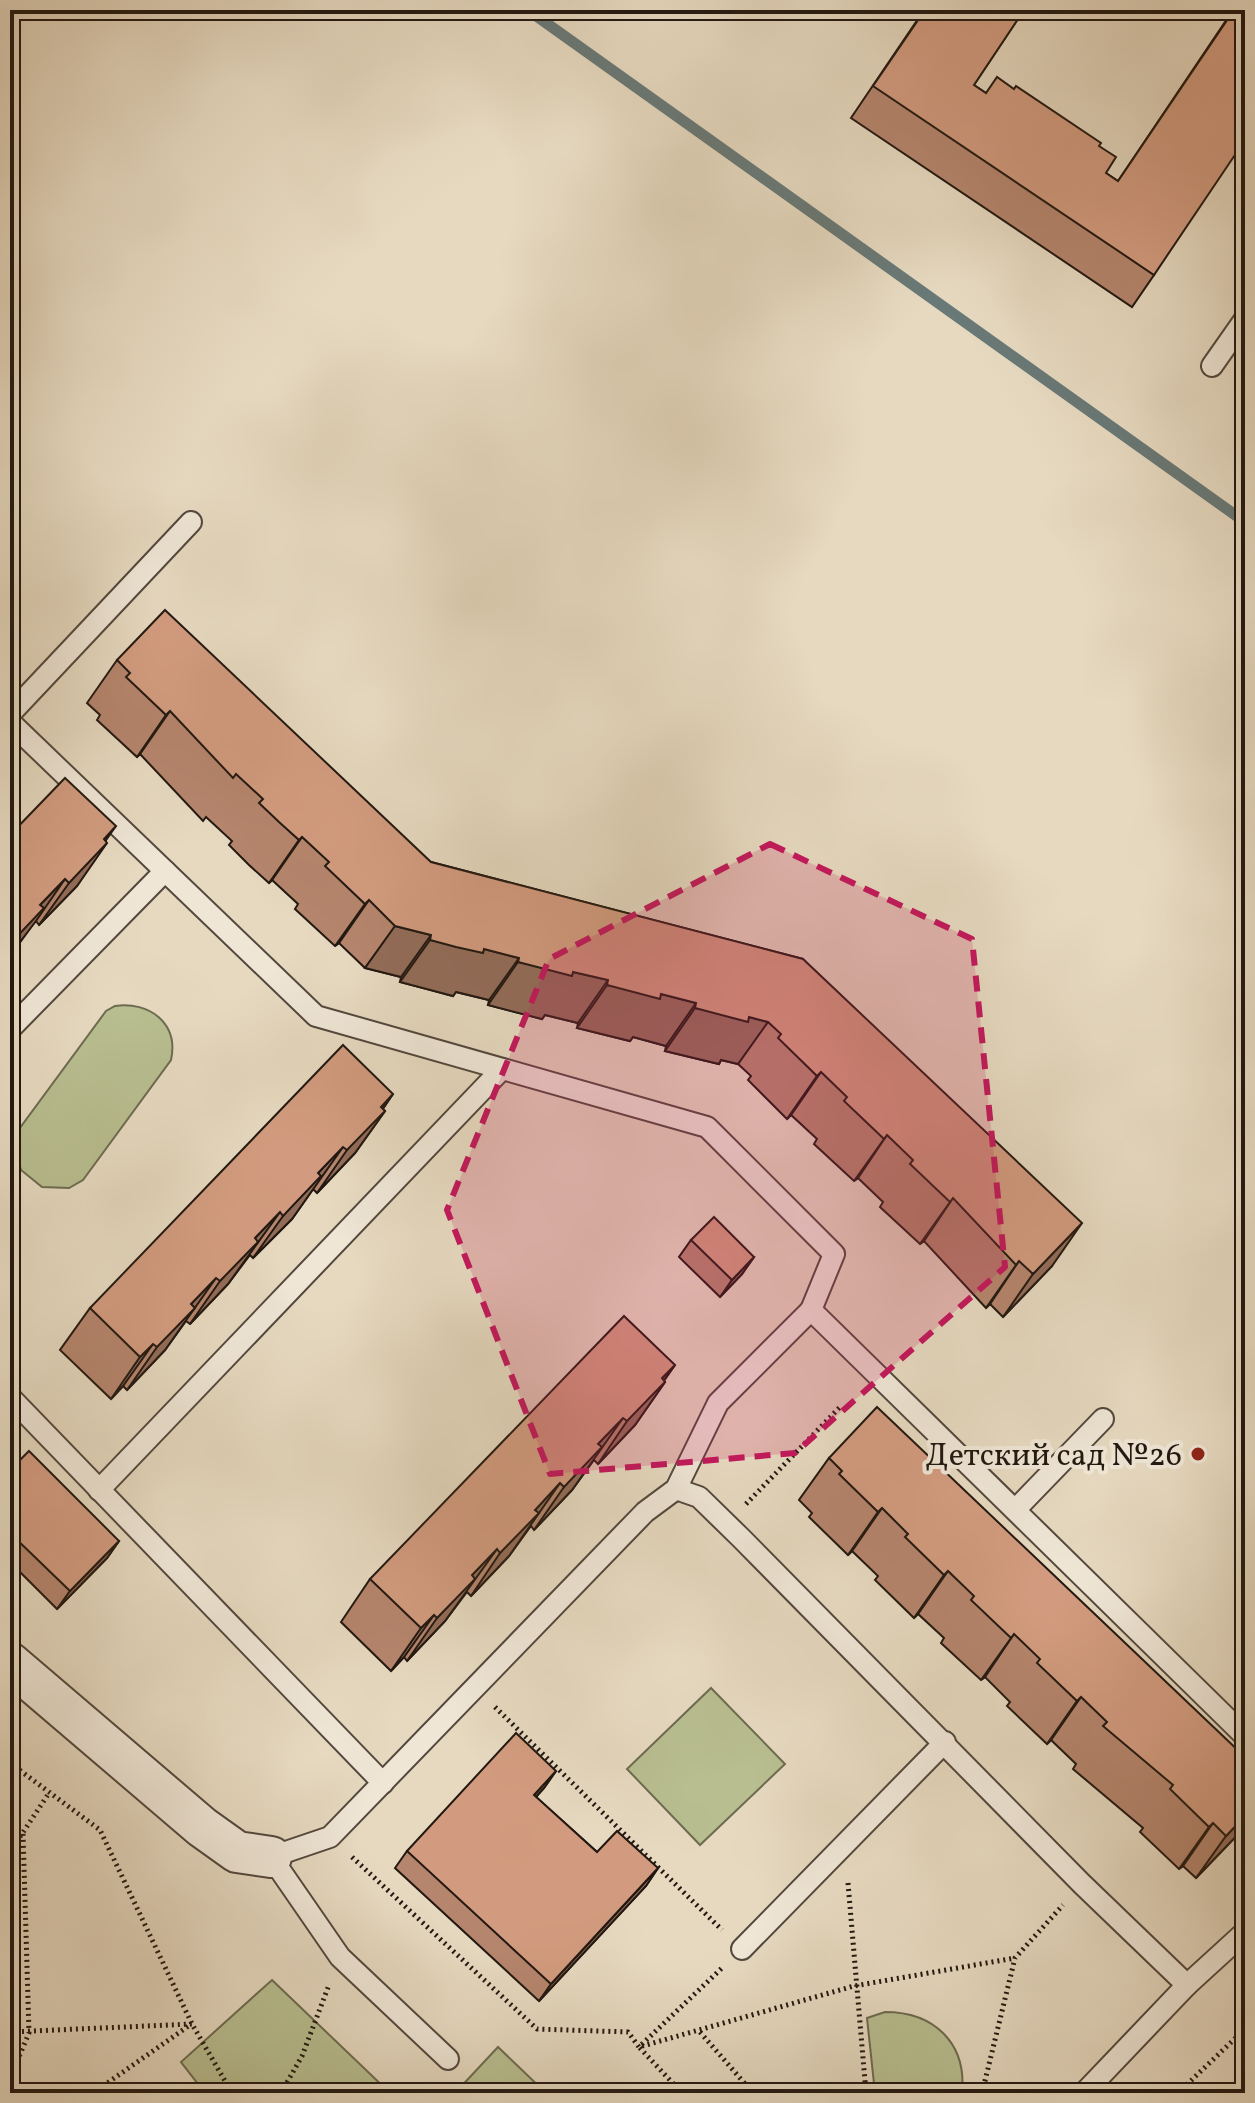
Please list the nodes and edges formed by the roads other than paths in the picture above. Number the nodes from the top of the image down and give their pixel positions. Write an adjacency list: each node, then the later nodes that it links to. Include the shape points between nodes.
1 (1245, 319): 2 (lane)
2 (1212, 366)
3 (191, 522): 4 (lane)
4 (10, 714)
5 (10, 722): 6 (lane)
6 (165, 871): 7 (lane); 8 (lane, via 316,1016)
7 (10, 1029)
8 (502, 1069): 9 (lane, via 707,1127 834,1254); 13 (lane)
9 (811, 1310): 12 (lane, via 718,1403); 14 (lane)
10 (10, 1397): 13 (lane)
11 (1103, 1419): 14 (lane)
12 (676, 1489): 17 (lane, via 699,1497); 18 (lane, via 645,1512)
13 (99, 1490): 18 (lane)
14 (1016, 1509): 16 (lane)
15 (10, 1663): 19 (street, via 202,1827 237,1852)
16 (1245, 1736)
17 (945, 1742): 21 (lane); 22 (lane)
18 (383, 1783): 19 (lane, via 330,1837)
19 (271, 1857): 23 (lane, via 340,1957)
20 (1245, 1932): 22 (lane)
21 (742, 1949)
22 (1187, 1985): 24 (lane)
23 (448, 2059)
24 (1084, 2093)

